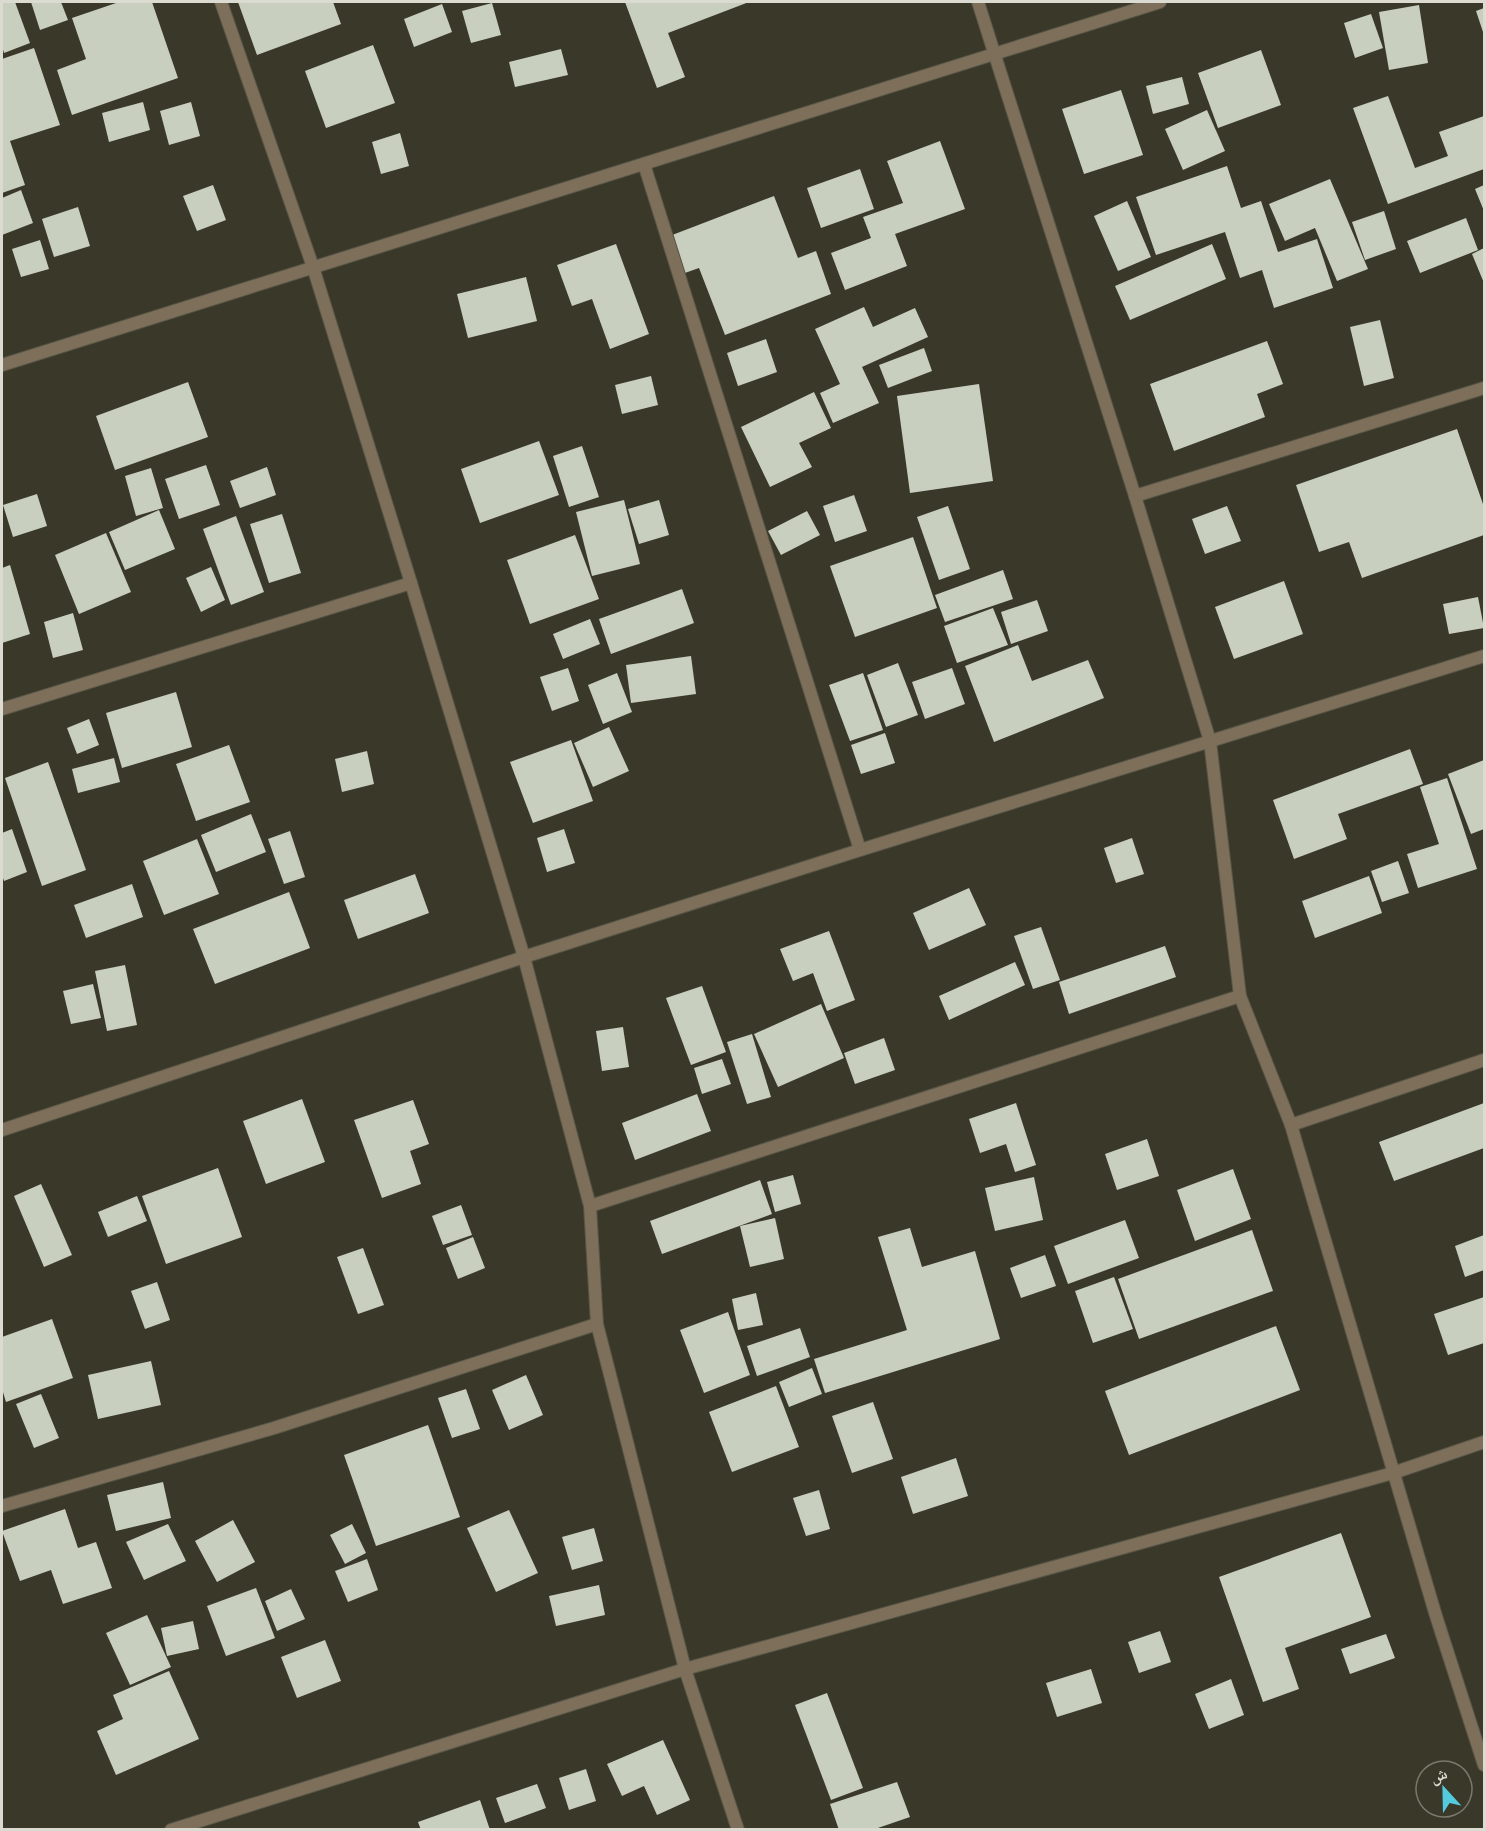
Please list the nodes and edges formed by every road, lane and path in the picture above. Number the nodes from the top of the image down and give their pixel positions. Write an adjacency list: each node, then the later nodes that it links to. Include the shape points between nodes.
1 (221, 2): 6 (street)
2 (978, 2): 4 (street)
3 (1160, 2): 4 (street)
4 (996, 53): 5 (street); 9 (street)
5 (644, 164): 6 (street); 14 (street)
6 (313, 267): 7 (street); 10 (street)
7 (2, 365)
8 (1485, 387): 9 (street)
9 (1135, 496): 13 (street)
10 (411, 583): 12 (street); 15 (street)
11 (1485, 656): 13 (street)
12 (2, 709)
13 (1210, 741): 14 (street); 16 (street)
14 (860, 850): 15 (street)
15 (524, 957): 19 (street); 20 (street)
16 (1240, 996): 18 (street); 20 (street)
17 (1485, 1060): 18 (street)
18 (1291, 1125): 23 (street)
19 (2, 1130)
20 (590, 1206): 21 (street)
21 (597, 1324): 24 (street, via 274,1428); 25 (street)
22 (1485, 1442): 23 (street)
23 (1393, 1473): 25 (street); 26 (street)
24 (2, 1506)
25 (685, 1669): 27 (street); 28 (street)
26 (1485, 1765)
27 (171, 1830)
28 (738, 1830)

